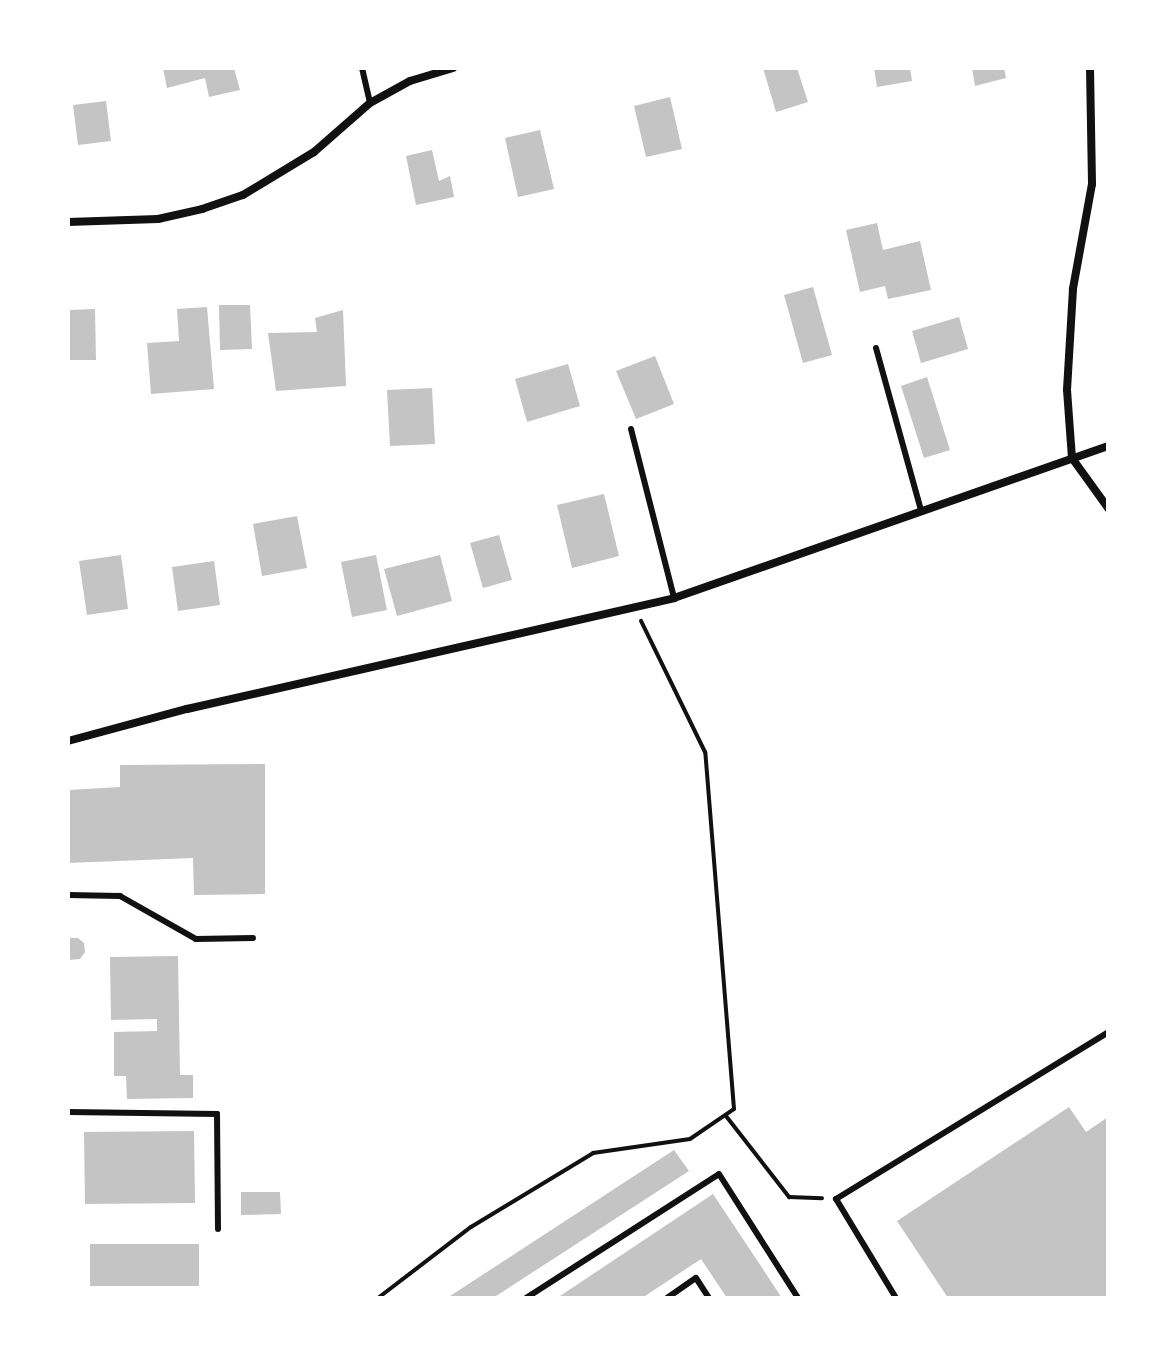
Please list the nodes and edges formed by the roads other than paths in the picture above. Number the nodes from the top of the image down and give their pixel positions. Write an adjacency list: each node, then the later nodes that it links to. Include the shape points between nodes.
1 (362, 68): 4 (lane)
2 (453, 68): 4 (street, via 410,81)
3 (1090, 68): 9 (street, via 1092,184 1073,289 1068,376)
4 (370, 103): 5 (street, via 314,152 243,195 158,219)
5 (68, 222)
6 (876, 348): 11 (lane)
7 (631, 429): 12 (lane)
8 (1108, 446): 9 (street)
9 (1072, 458): 10 (street); 11 (street)
10 (1108, 508)
11 (921, 510): 12 (street)
12 (674, 598): 13 (street)
13 (68, 741)
14 (68, 895): 15 (lane, via 120,896 196,939)
15 (253, 938)
16 (1108, 1032): 23 (lane, via 836,1199)
17 (68, 1112): 18 (lane, via 217,1114)
18 (218, 1229)
19 (526, 1298): 22 (lane, via 719,1174)
20 (667, 1298): 21 (lane, via 696,1278)
21 (709, 1298)
22 (798, 1298)
23 (896, 1298)

